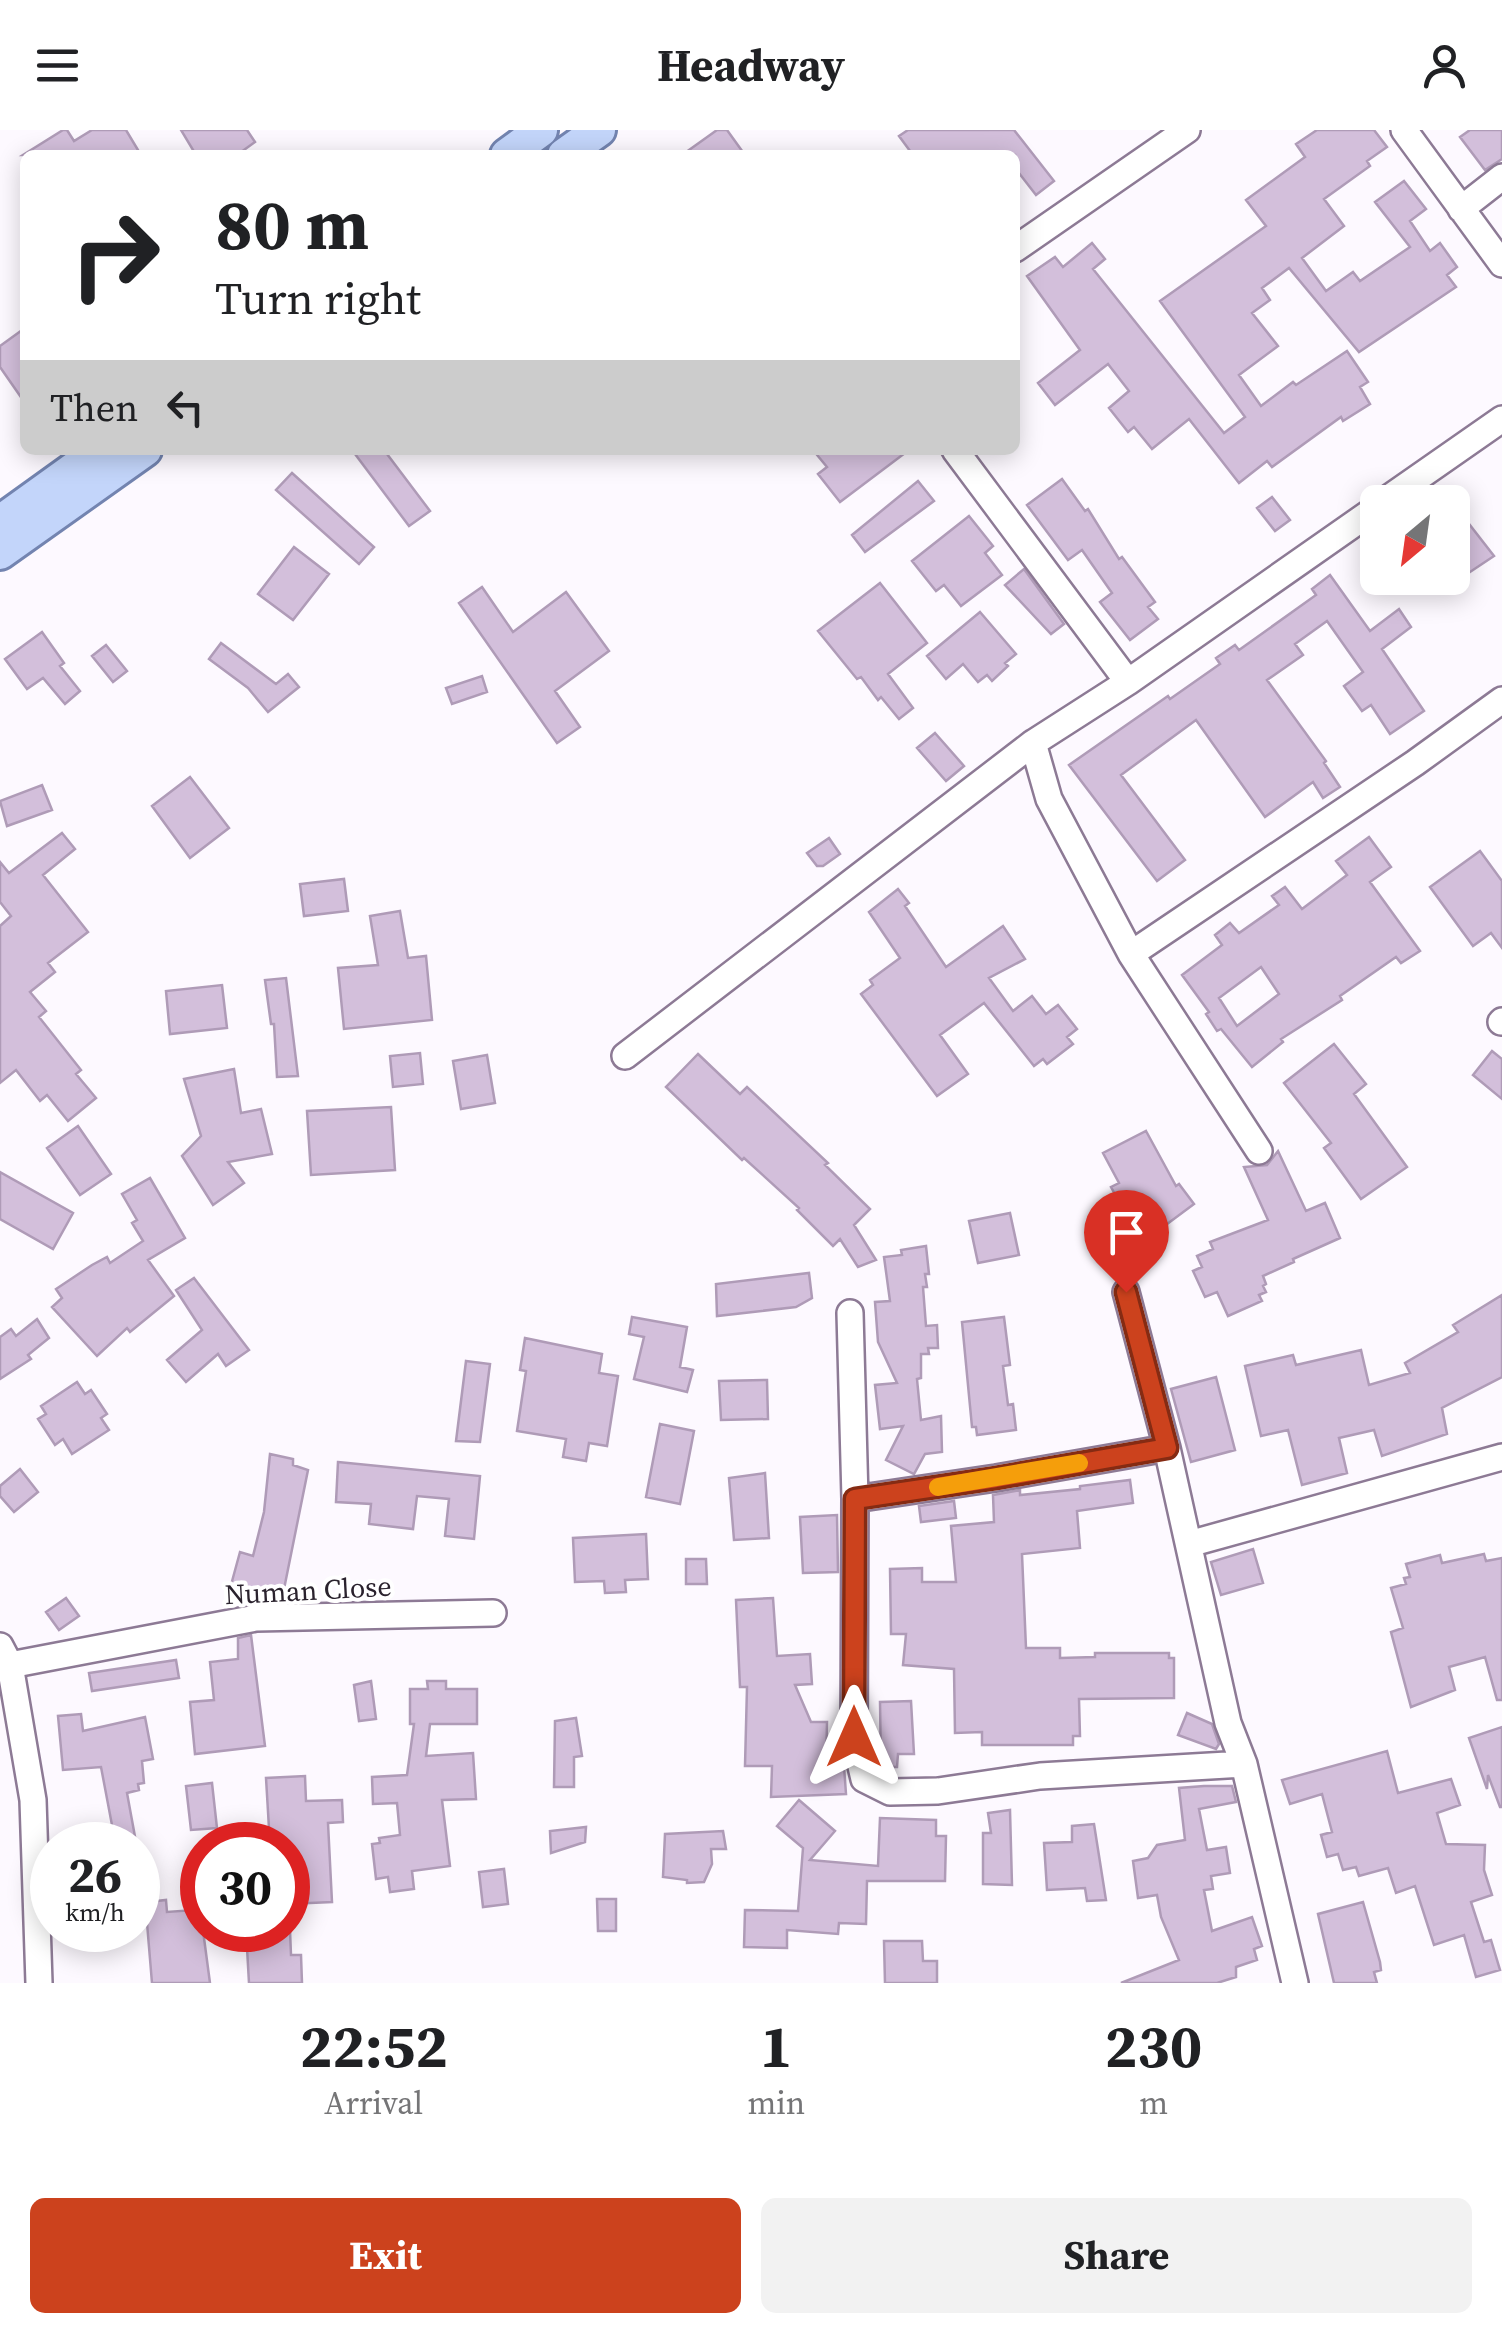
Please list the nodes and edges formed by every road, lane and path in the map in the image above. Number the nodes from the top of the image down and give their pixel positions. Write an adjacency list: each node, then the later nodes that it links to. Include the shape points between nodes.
1 (541, 130): 5 (main road)
2 (598, 130): 6 (main road)
3 (1187, 130): 9 (street)
4 (1404, 130): 8 (street)
5 (514, 150)
6 (571, 150)
7 (1502, 177): 8 (street)
8 (1461, 209): 10 (street)
9 (1020, 246)
10 (1502, 264)
11 (1502, 419): 15 (street)
12 (93, 455): 17 (main road)
13 (138, 455): 18 (main road)
14 (959, 455): 19 (street)
15 (1408, 485)
16 (1360, 519): 19 (street)
17 (0, 522)
18 (0, 553)
19 (1128, 682): 21 (street)
20 (1502, 700): 22 (street)
21 (1033, 743): 22 (street, via 1049,799); 23 (street)
22 (1131, 954): 24 (street)
23 (626, 1056)
24 (1259, 1151)
25 (1126, 1292): 27 (street)
26 (850, 1313): 29 (street)
27 (1167, 1448): 29 (street); 30 (street)
28 (1502, 1458): 30 (street)
29 (855, 1499): 33 (street, via 854,1737 864,1779 890,1792 938,1791 1040,1776)
30 (1189, 1544): 33 (street, via 1228,1723)
31 (493, 1613): 32 (street, Numan Close, via 256,1618)
32 (5, 1655): 34 (street, via 33,1800)
33 (1244, 1764): 35 (street)
34 (39, 1983)
35 (1296, 1983)

